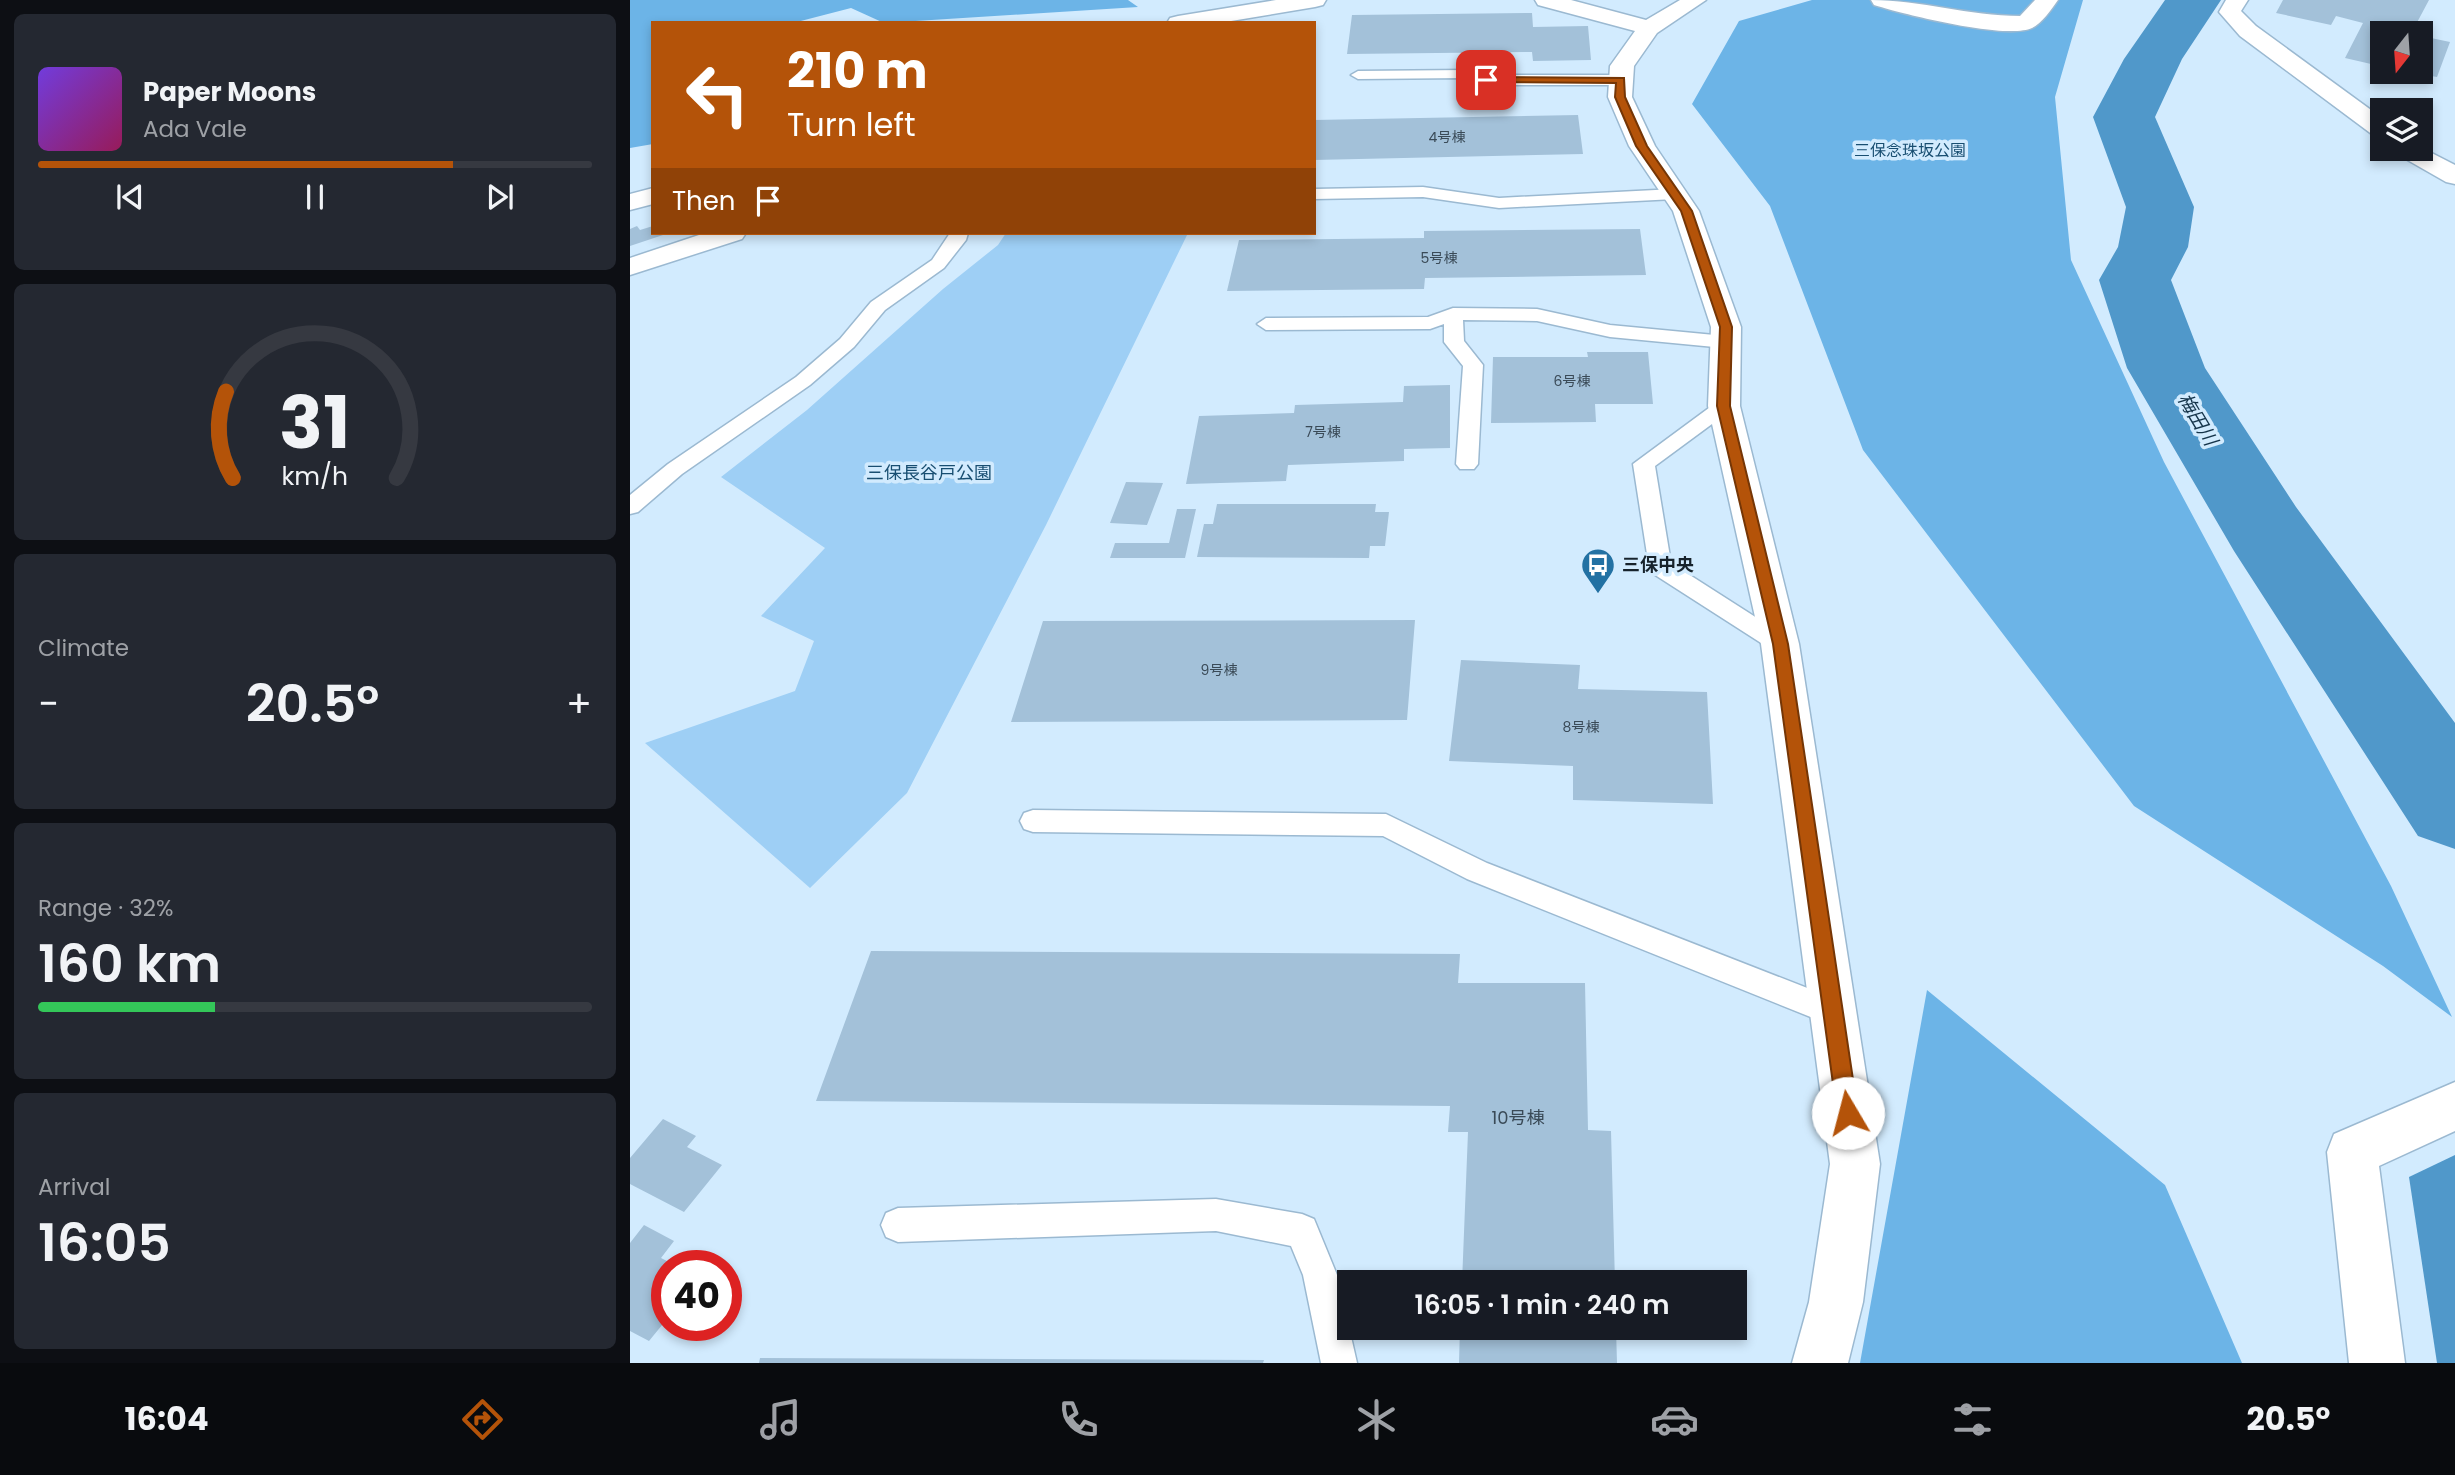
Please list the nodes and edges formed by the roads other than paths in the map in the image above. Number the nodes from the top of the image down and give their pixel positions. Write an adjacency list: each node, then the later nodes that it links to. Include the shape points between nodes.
1 (1315, 0): 7 (street)
2 (1546, 0): 9 (street)
3 (1695, 0): 9 (street)
4 (1882, 0): 5 (street, via 1925,14 2026,23)
5 (2047, 0)
6 (2237, 0): 12 (street, via 2230,12 2248,31)
7 (1225, 19): 8 (street)
8 (1202, 21)
9 (1649, 28): 11 (street, via 1622,66)
10 (1358, 75): 11 (lane)
11 (1621, 80): 16 (street, via 1620,97 1642,146)
12 (2370, 121)
13 (2428, 161): 14 (street)
14 (2455, 176)
15 (1316, 194): 16 (lane, via 1423,192 1499,203)
16 (1675, 194): 24 (street, via 1686,211 1726,327)
17 (651, 197): 18 (street)
18 (630, 202)
19 (726, 235): 21 (street)
20 (958, 235): 27 (lane, via 938,264 878,306 847,343 803,381 675,469)
21 (630, 267)
22 (1453, 314): 23 (lane, via 1430,323); 24 (lane, via 1537,315 1610,331); 26 (lane, via 1454,342 1473,365)
23 (1266, 324)
24 (1725, 342): 25 (street)
25 (1724, 406): 28 (street); 28 (lane, via 1644,464 1660,567)
26 (1467, 464)
27 (630, 507)
28 (1780, 644): 30 (street)
29 (1033, 821): 30 (lane, via 1386,825 1477,871)
30 (1833, 1012): 34 (street, via 1855,1164 1836,1301)
31 (2455, 1106): 35 (street, via 2352,1152)
32 (898, 1225): 33 (lane, via 1216,1215 1302,1231 1320,1275)
33 (1339, 1363)
34 (1820, 1363)
35 (2377, 1363)

